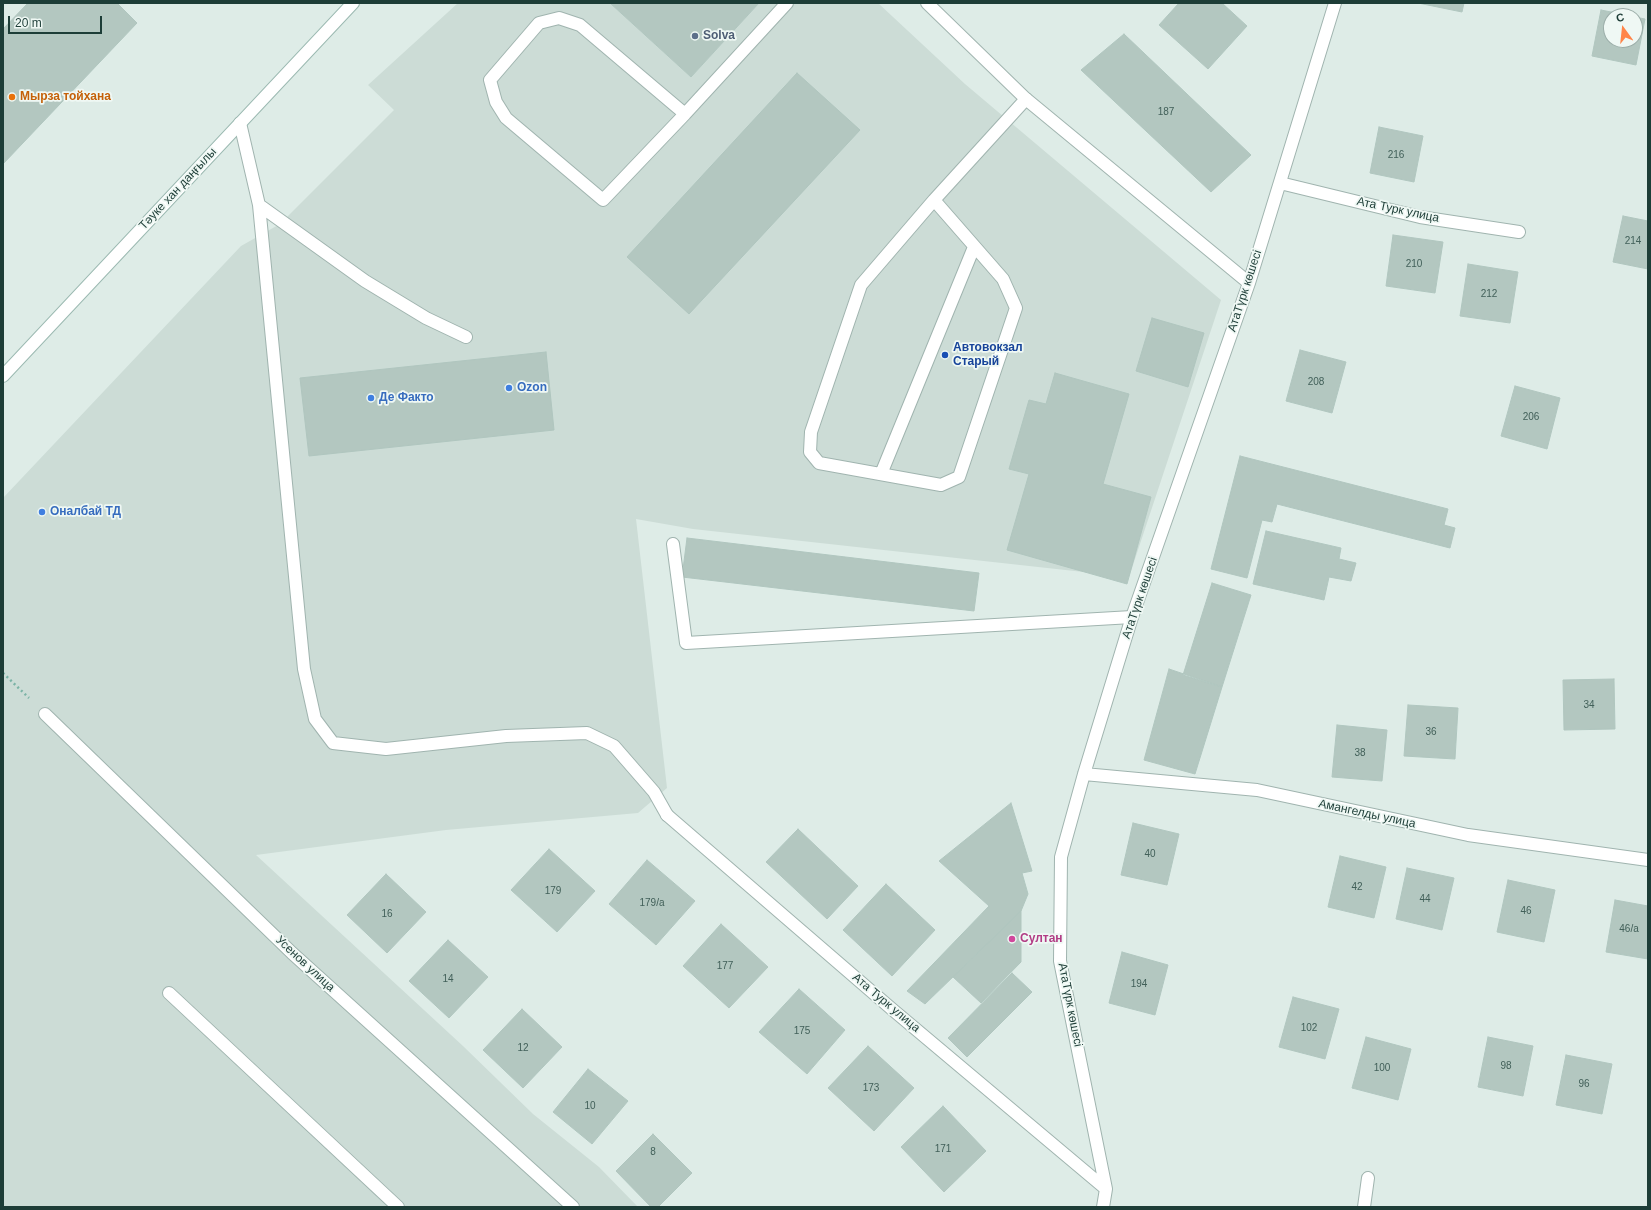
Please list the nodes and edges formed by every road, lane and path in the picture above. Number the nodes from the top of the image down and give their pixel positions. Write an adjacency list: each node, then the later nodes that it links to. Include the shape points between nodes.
1 (353, 3): 7 (street, Тәуке хан даңғылы)
2 (787, 3): 6 (street)
3 (927, 3): 5 (street)
4 (1335, 3): 8 (street, АтаТүрк көшесі)
5 (1026, 99): 9 (street); 13 (street)
6 (685, 114): 6 (street, via 580,25 559,18 539,23 490,80 496,102 506,118 603,200)
7 (240, 123): 10 (street, Ата Турк улица); 15 (street, Тәуке хан даңғылы)
8 (1280, 183): 11 (street, Ата Турк улица, via 1420,217); 13 (street, АтаТүрк көшесі)
9 (934, 200): 12 (street); 16 (street, via 861,285 811,432 810,452 819,463)
10 (259, 205): 14 (street, via 365,281 426,318); 25 (street, Ата Турк улица, via 304,669 315,719 333,743 386,749 506,736 587,733 614,746 654,792 667,815)
11 (1518, 232)
12 (974, 247): 16 (street); 16 (street, via 1003,279 1016,308 959,477 941,485)
13 (1249, 283): 18 (street, АтаТүрк көшесі)
14 (466, 337)
15 (3, 376)
16 (881, 474)
17 (673, 544): 18 (street, via 686,643)
18 (1132, 617): 21 (street, АтаТүрк көшесі)
19 (3, 673): 20 (path)
20 (45, 714): 27 (street, Усенов улица, via 292,953)
21 (1084, 774): 22 (street, Амангелды улица, via 1257,790 1468,835); 25 (street, АтаТүрк көшесі, via 1061,858 1060,961)
22 (1648, 860)
23 (169, 993): 26 (street)
24 (1368, 1178): 29 (street)
25 (1106, 1189): 28 (street, АтаТүрк көшесі)
26 (398, 1207)
27 (573, 1207)
28 (1103, 1207)
29 (1364, 1207)

